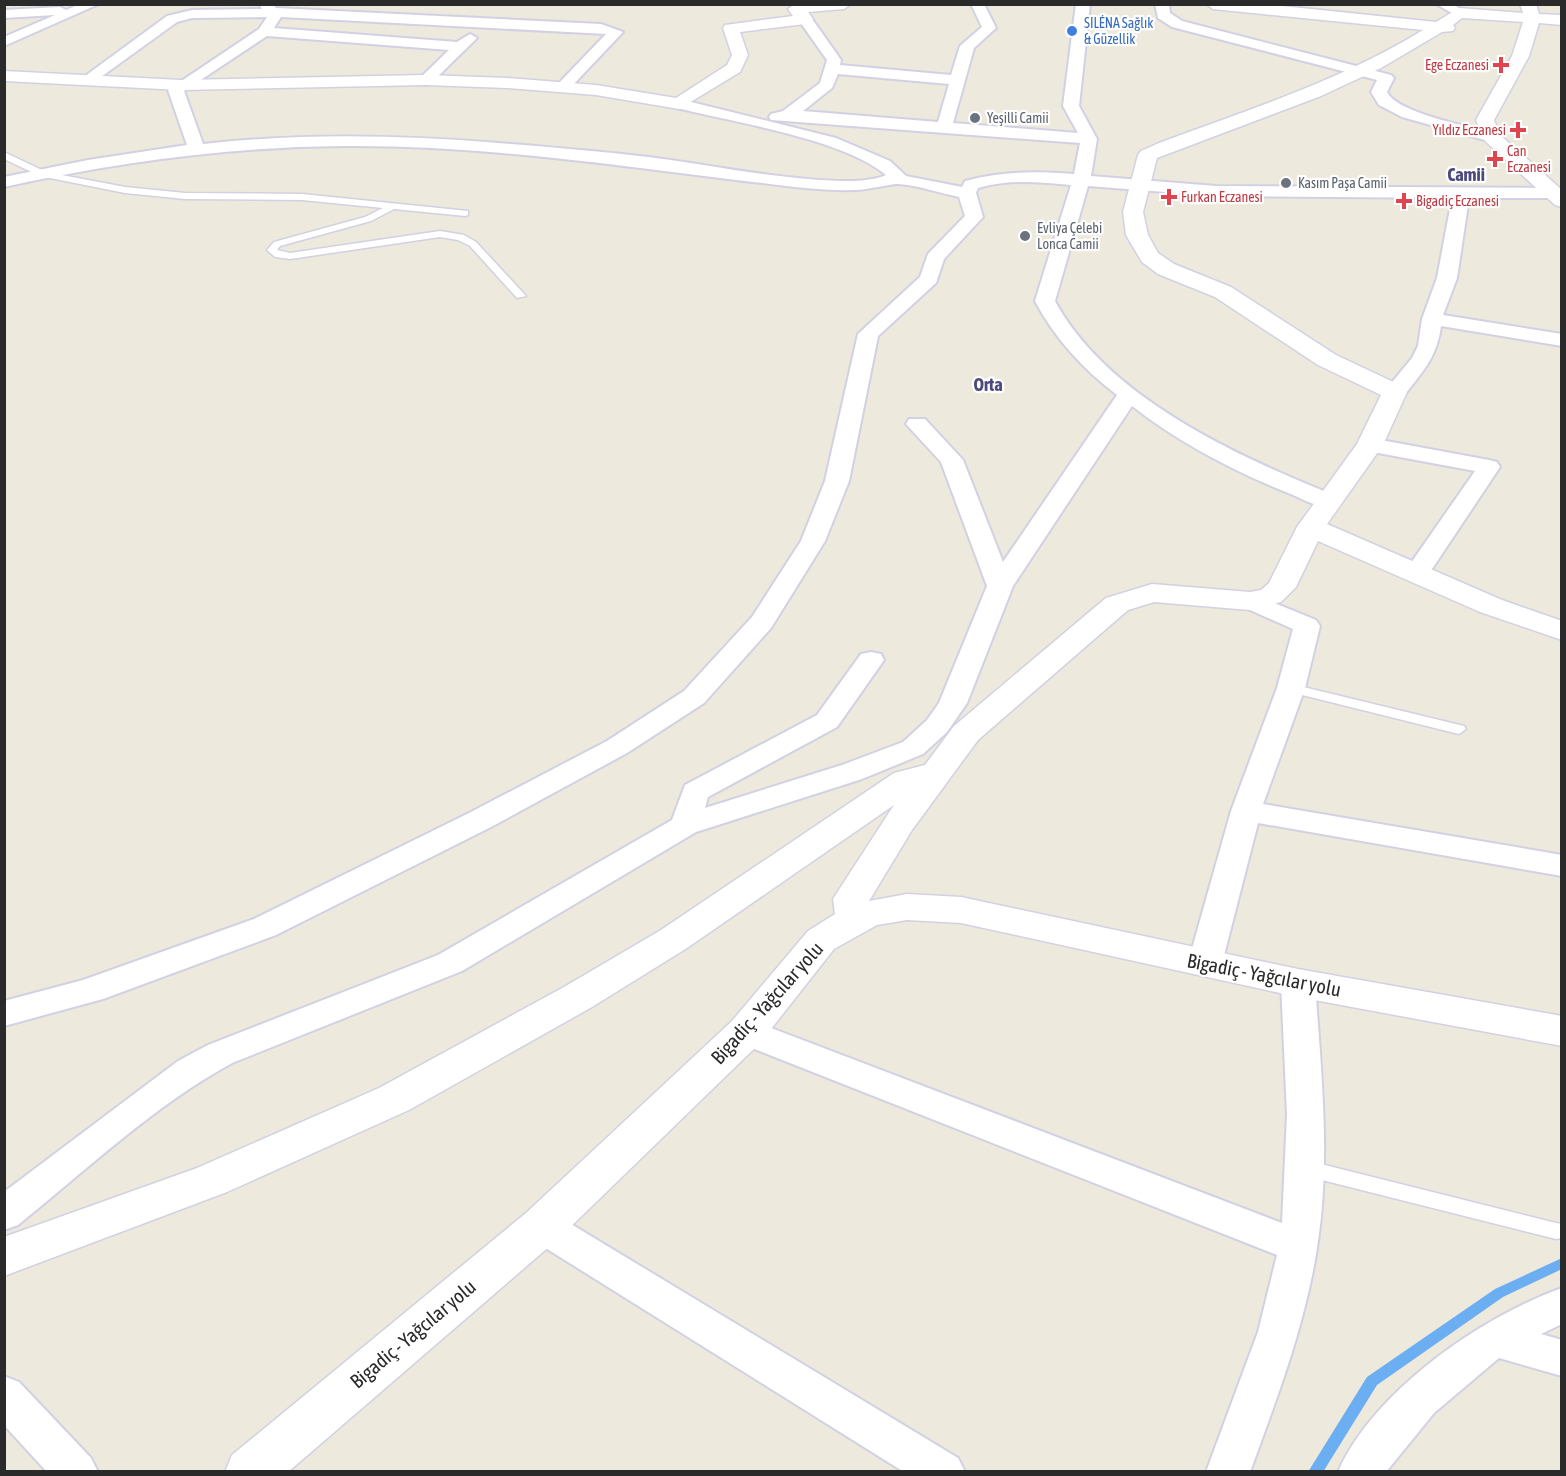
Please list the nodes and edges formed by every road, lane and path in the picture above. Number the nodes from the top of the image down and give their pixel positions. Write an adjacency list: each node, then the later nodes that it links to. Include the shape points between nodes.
1 (19, 4): 11 (street)
2 (93, 4): 10 (street)
3 (844, 4): 9 (street)
4 (976, 4): 24 (street, via 989,28 967,46)
5 (1083, 4): 32 (street, via 1071,106)
6 (1162, 4): 20 (street, via 1163,15 1177,24)
7 (1213, 4): 12 (street)
8 (269, 9): 15 (street); 16 (street, via 274,18); 22 (street, via 176,18)
9 (798, 11): 19 (street, via 834,60); 27 (street, via 731,28 740,55 734,68)
10 (74, 12): 11 (street); 17 (street)
11 (4, 13)
12 (1452, 19): 14 (street); 20 (street)
13 (1562, 20): 14 (street)
14 (1526, 23): 31 (street, via 1504,90 1485,120)
15 (485, 24): 18 (street); 26 (street, via 615,31 616,35)
16 (264, 32): 18 (street); 25 (street)
17 (4, 42)
18 (461, 47): 23 (street)
19 (831, 69): 24 (street); 28 (street, via 827,85)
20 (1361, 72): 31 (street, via 1386,78 1379,92 1384,102 1419,117); 39 (street, via 1148,155)
21 (4, 76): 22 (street)
22 (89, 79): 25 (street)
23 (426, 80): 25 (street); 26 (street)
24 (958, 80): 30 (street)
25 (181, 85): 33 (street, via 176,93)
26 (564, 86): 27 (street)
27 (679, 104): 29 (street)
28 (788, 115): 29 (street); 30 (street)
29 (757, 122): 36 (street, via 858,153 896,173)
30 (944, 128): 32 (street)
31 (1491, 137): 42 (street)
32 (1089, 139): 37 (street)
33 (197, 151): 35 (street); 36 (street, via 349,141 465,146 692,166 803,183 878,185)
34 (4, 155): 35 (lane)
35 (43, 174): 38 (street); 43 (lane, via 144,192 302,197)
36 (896, 179): 40 (street)
37 (1081, 181): 39 (street); 40 (street, via 1029,176 995,178 971,185); 49 (street, via 1045,301 1052,320 1107,379)
38 (4, 182)
39 (1142, 186): 41 (street, via 1216,191); 48 (street, via 1133,212 1137,235 1150,257 1166,269 1223,292 1327,360)
40 (967, 193): 69 (street, via 974,217 935,258 929,279 868,334 837,481 813,541 762,622 694,697 617,747 265,927 91,990)
41 (1461, 194): 42 (street); 46 (street, via 1447,278)
42 (1558, 195)
43 (390, 208): 44 (lane); 45 (lane, via 362,221 277,244 272,250 290,256 440,234 455,236 473,244)
44 (465, 213)
45 (521, 296)
46 (1432, 319): 47 (street); 48 (street, via 1428,346 1421,360)
47 (1562, 340)
48 (1395, 392): 51 (street)
49 (1129, 394): 52 (street, via 1219,454); 55 (street)
50 (917, 424): 55 (street, via 952,460)
51 (1370, 444): 52 (street); 54 (street, via 1489,467)
52 (1328, 501): 53 (street)
53 (1311, 527): 54 (street); 56 (street, via 1277,592)
54 (1417, 573): 57 (street, via 1491,606)
55 (1000, 586): 62 (street, via 953,703 937,726)
56 (1250, 601): 59 (street, via 1307,626); 61 (street, via 1152,593 1117,604)
57 (1562, 631)
58 (872, 660): 64 (street, via 827,721 695,792)
59 (1291, 687): 60 (lane); 63 (street)
60 (1459, 729)
61 (966, 733): 62 (street)
62 (926, 760): 64 (street, via 852,772); 66 (street, via 899,823 851,899); 77 (street, via 906,781 674,939 579,997 394,1099 212,1180)
63 (1246, 811): 65 (street); 67 (street)
64 (685, 825): 73 (street, via 450,963 220,1054 190,1070)
65 (1562, 866)
66 (856, 918): 67 (street, Bigadiç - Yağcılar yolu, via 907,907 935,906); 71 (street, Bigadiç - Yağcılar yolu, via 821,940)
67 (1205, 963): 68 (street, Bigadiç - Yağcılar yolu)
68 (1298, 983): 70 (street, Bigadiç - Yağcılar yolu); 72 (street)
69 (4, 1014)
70 (1562, 1030)
71 (746, 1032): 74 (street, Bigadiç - Yağcılar yolu); 76 (street)
72 (1305, 1168): 75 (lane); 76 (street)
73 (4, 1214)
74 (542, 1226): 83 (street, Bigadiç - Yağcılar yolu); 84 (street)
75 (1556, 1231)
76 (1298, 1246): 85 (street, via 1262,1383)
77 (4, 1257)
78 (1562, 1305): 79 (street)
79 (1494, 1339): 80 (street); 86 (street, via 1437,1381 1387,1433)
80 (1562, 1358)
81 (4, 1395): 82 (street)
82 (76, 1472)
83 (250, 1472)
84 (943, 1472)
85 (1228, 1472)
86 (1360, 1472)

